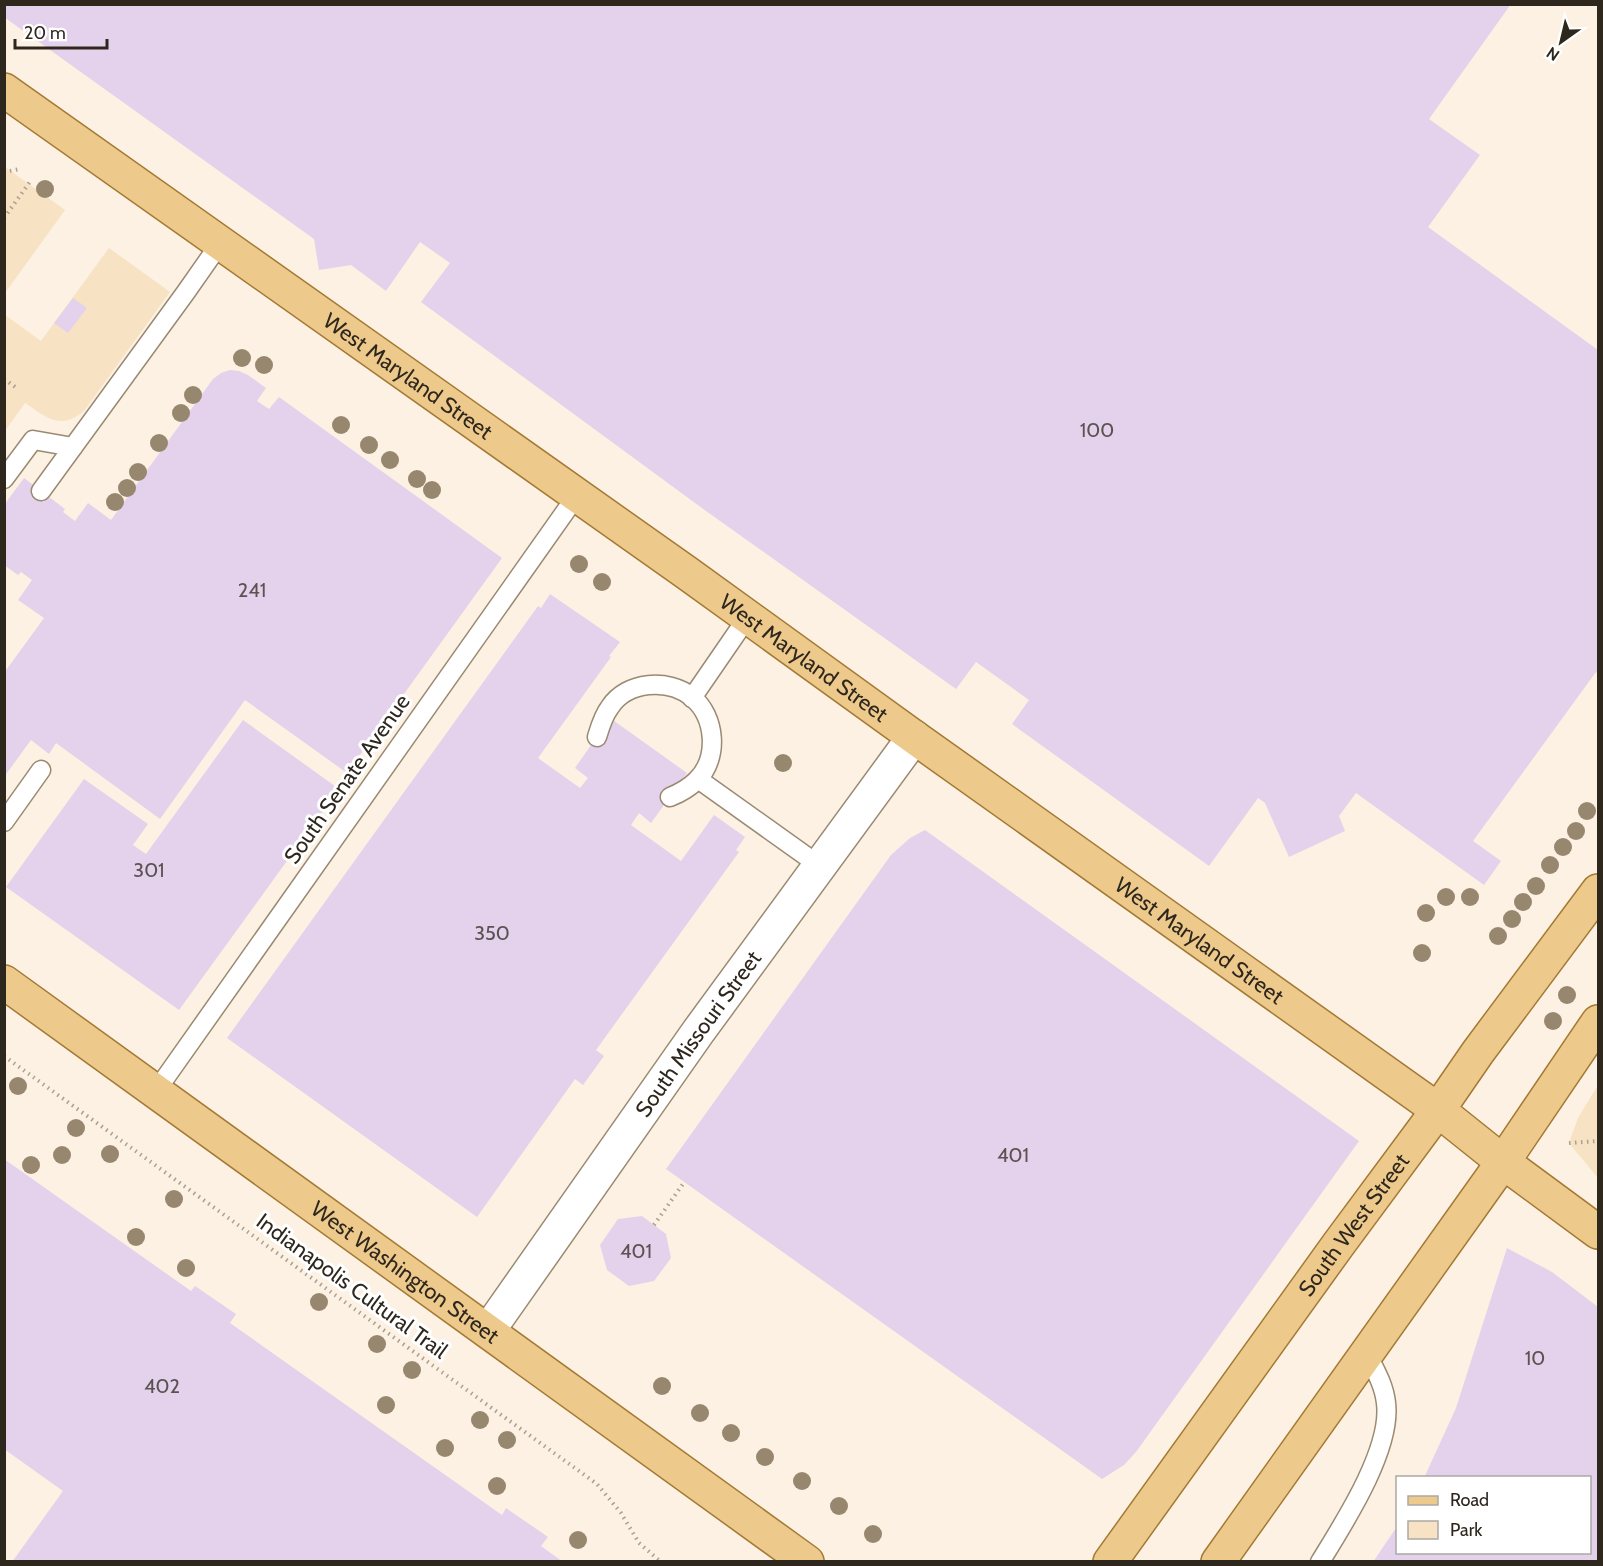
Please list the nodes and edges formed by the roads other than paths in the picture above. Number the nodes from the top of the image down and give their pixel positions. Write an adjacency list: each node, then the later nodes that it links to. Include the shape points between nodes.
1 (4, 90): 2 (main road, West Maryland Street)
2 (221, 242): 3 (lane); 6 (main road, West Maryland Street)
3 (73, 447): 4 (lane, via 33,440); 5 (lane)
4 (4, 479)
5 (41, 491)
6 (577, 495): 7 (main road, West Maryland Street); 19 (lane, South Senate Avenue)
7 (747, 618): 8 (lane); 10 (main road, West Maryland Street)
8 (692, 698): 9 (lane, via 677,688 641,686 610,706); 12 (lane, via 711,729 708,764)
9 (597, 737)
10 (914, 737): 15 (street, South Missouri Street); 20 (main road, West Maryland Street)
11 (41, 770): 14 (lane)
12 (698, 779): 13 (lane); 15 (lane)
13 (670, 797)
14 (4, 822)
15 (820, 866): 23 (street, South Missouri Street)
16 (1599, 891): 20 (main road, South West Street)
17 (4, 982): 19 (main road, West Washington Street)
18 (1599, 1022): 21 (main road)
19 (156, 1091): 23 (main road, West Washington Street)
20 (1438, 1110): 21 (main road, West Maryland Street); 26 (main road, South West Street)
21 (1503, 1162): 22 (main road, West Maryland Street); 24 (main road)
22 (1599, 1232)
23 (488, 1331): 25 (main road, West Washington Street)
24 (1366, 1352): 27 (main road); 28 (lane, via 1382,1383 1386,1426 1358,1497)
25 (807, 1562)
26 (1110, 1562)
27 (1218, 1562)
28 (1320, 1562)

